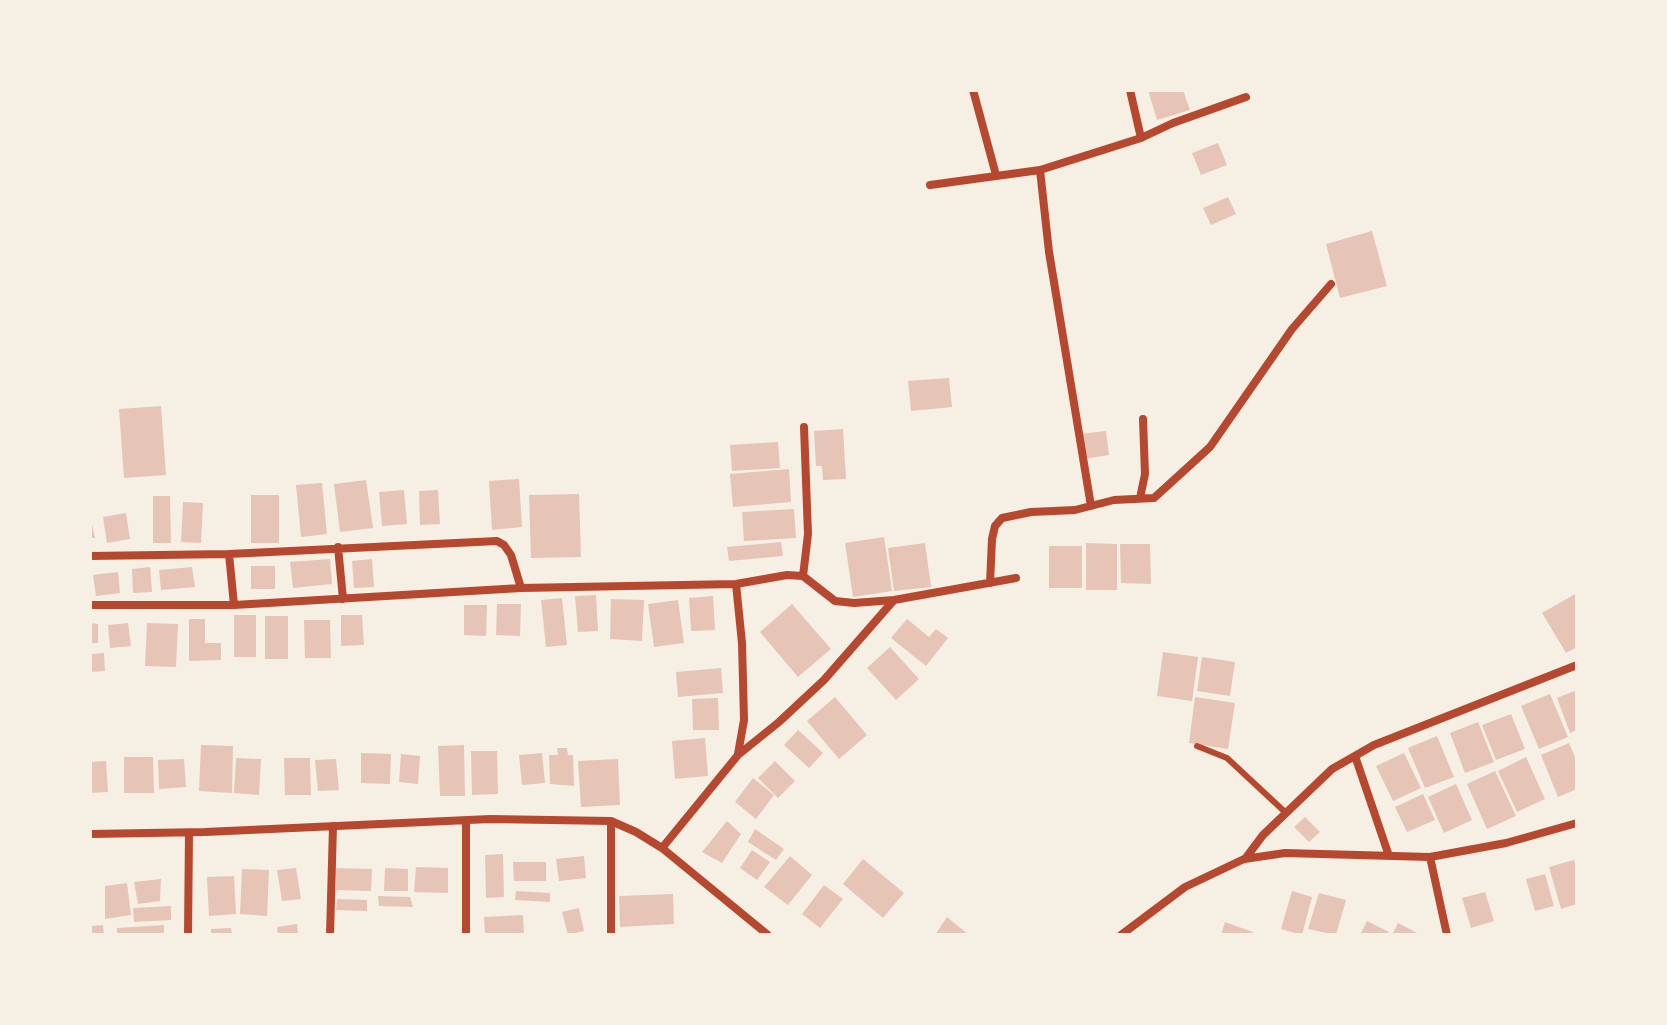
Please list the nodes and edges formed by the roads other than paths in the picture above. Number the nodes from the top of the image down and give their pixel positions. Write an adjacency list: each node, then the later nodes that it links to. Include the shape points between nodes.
1 (973, 90): 6 (street)
2 (1130, 90): 4 (street)
3 (1246, 97): 4 (street)
4 (1141, 138): 5 (street)
5 (1040, 170): 6 (street); 12 (street)
6 (996, 175): 7 (street)
7 (930, 185)
8 (1331, 284): 11 (street, via 1292,329 1210,447 1154,498)
9 (1143, 419): 11 (street, via 1145,474)
10 (804, 427): 16 (street, via 808,534)
11 (1140, 498): 12 (street)
12 (1091, 506): 18 (street, via 1002,518 992,539)
13 (338, 547): 14 (street); 20 (street, via 497,541 511,555); 21 (street)
14 (229, 554): 15 (street); 24 (street)
15 (90, 556)
16 (803, 576): 19 (street); 22 (street, via 835,601)
17 (1016, 578): 18 (street)
18 (990, 583): 22 (street)
19 (736, 584): 20 (street); 27 (street, via 744,704)
20 (521, 588): 21 (street)
21 (343, 599): 24 (street)
22 (894, 600): 27 (street, via 824,680)
23 (90, 605): 24 (street)
24 (234, 605)
25 (1577, 665): 28 (street)
26 (1197, 746): 29 (lane, via 1227,758)
27 (738, 755): 36 (street)
28 (1355, 756): 29 (street, via 1332,769); 37 (street)
29 (1285, 812): 39 (street)
30 (466, 821): 31 (street); 33 (street); 43 (street)
31 (611, 821): 36 (street); 44 (street)
32 (1577, 823): 38 (street)
33 (333, 826): 34 (street); 42 (street)
34 (189, 833): 35 (street); 41 (street)
35 (90, 834)
36 (662, 848): 40 (street)
37 (1389, 856): 38 (street); 39 (street, via 1285,853)
38 (1430, 857): 46 (street)
39 (1244, 859): 45 (street, via 1185,887)
40 (764, 934)
41 (188, 935)
42 (330, 935)
43 (466, 935)
44 (611, 935)
45 (1121, 935)
46 (1447, 935)

